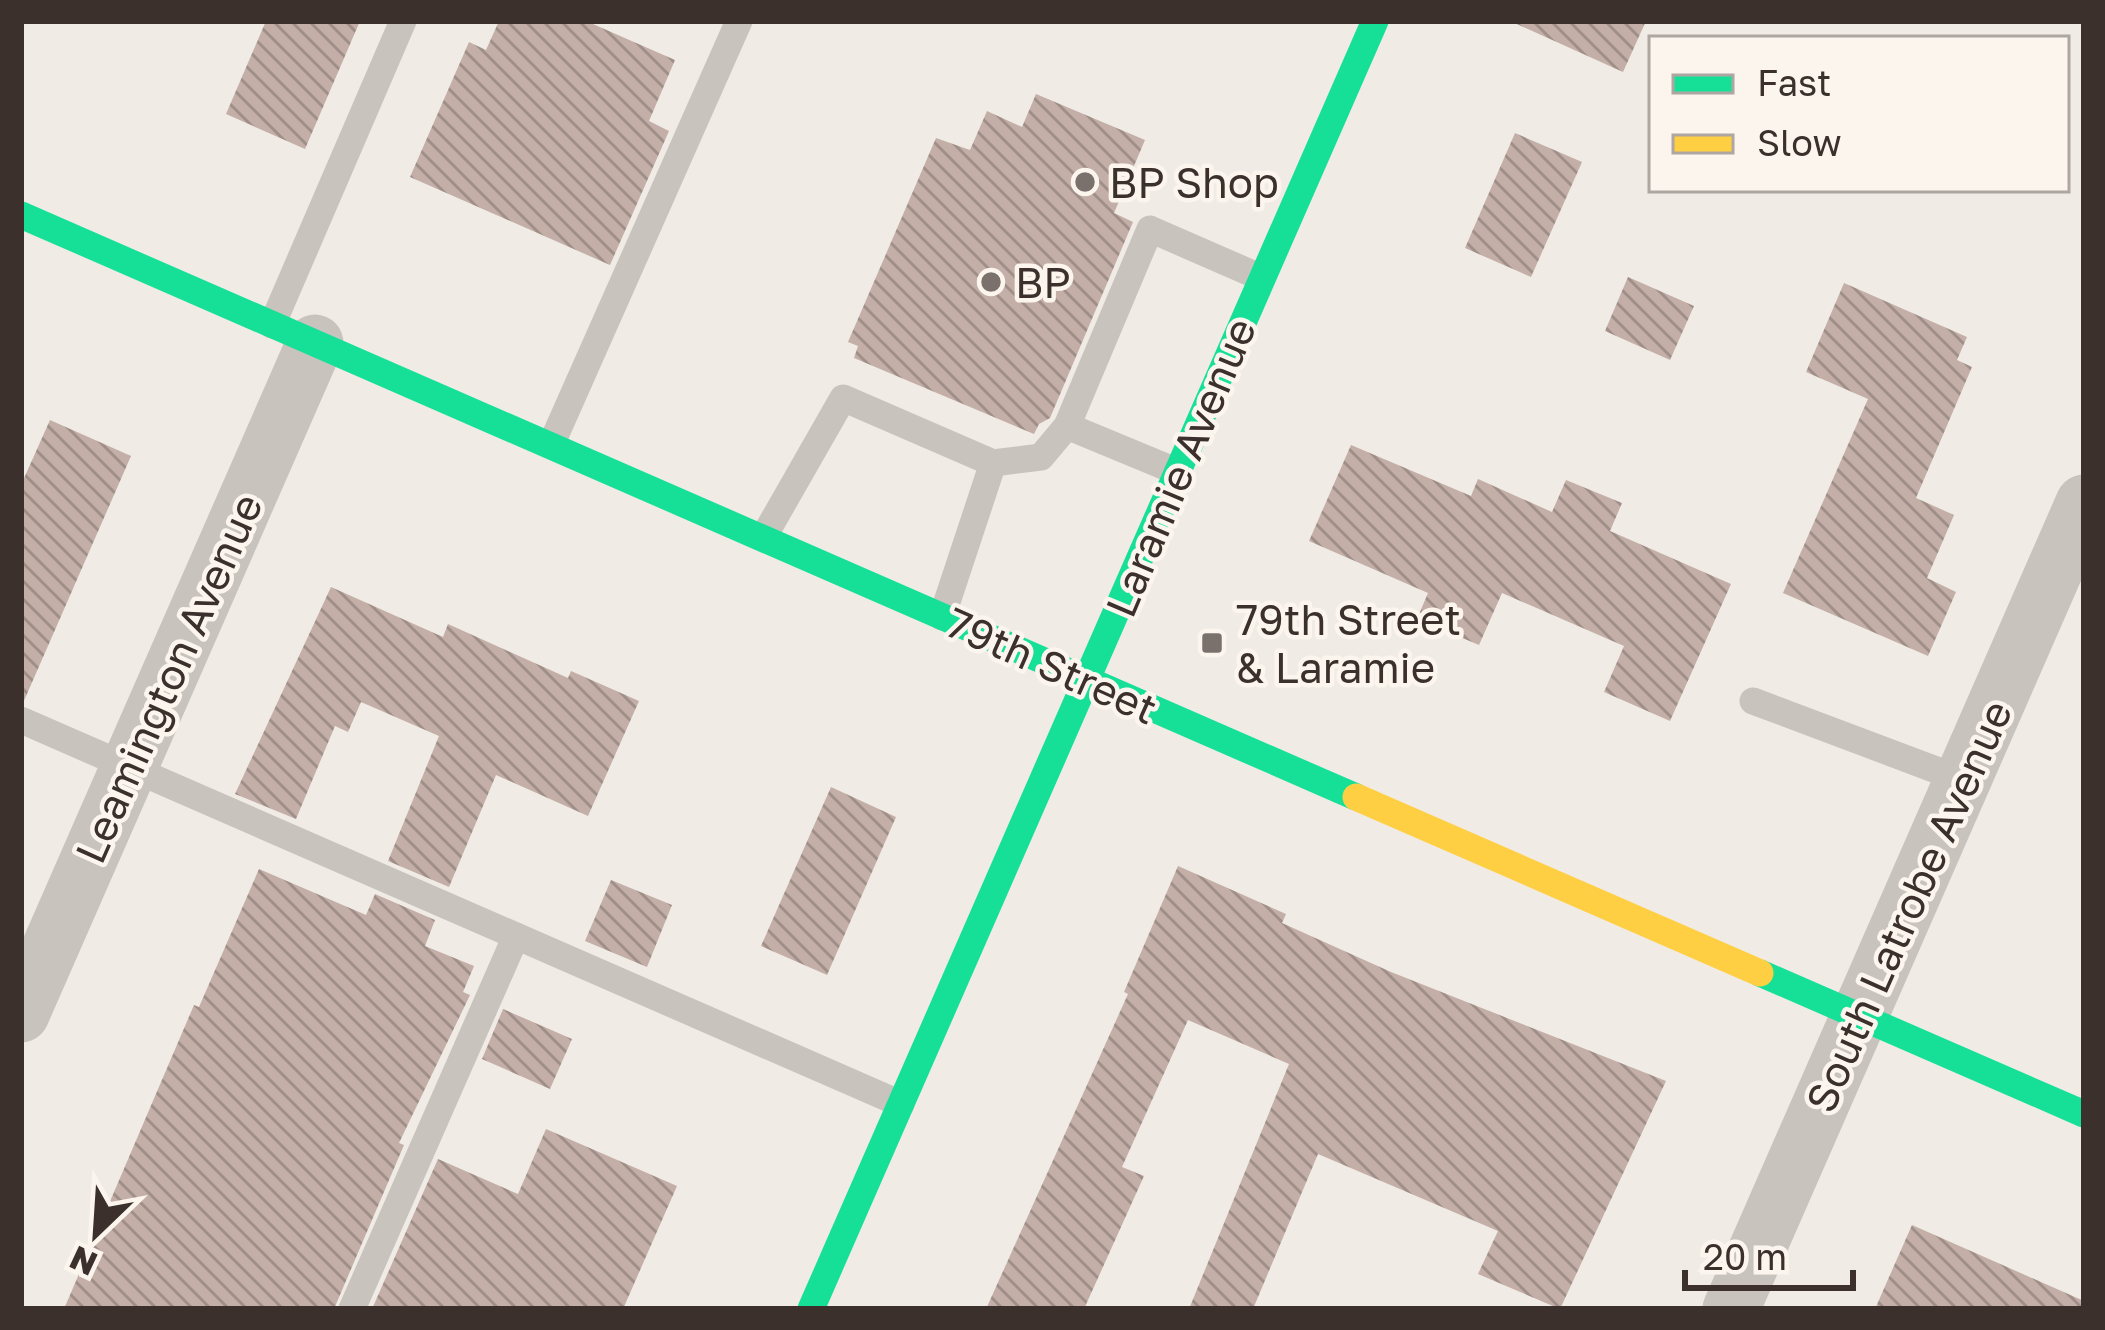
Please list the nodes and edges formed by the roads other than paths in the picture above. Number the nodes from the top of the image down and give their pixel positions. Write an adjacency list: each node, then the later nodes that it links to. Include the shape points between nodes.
1 (404, 21): 6 (lane)
2 (739, 21): 8 (lane)
3 (1375, 21): 5 (main road, Laramie Avenue)
4 (21, 215): 6 (main road, 79th Street)
5 (1262, 278): 7 (lane, via 1150,229); 10 (main road, Laramie Avenue)
6 (294, 334): 8 (main road, 79th Street); 17 (street, Leamington Avenue)
7 (1067, 426): 9 (lane, via 1040,457); 10 (lane)
8 (551, 446): 12 (main road, 79th Street)
9 (992, 463): 12 (lane, via 843,398); 13 (lane)
10 (1178, 472): 14 (main road, Laramie Avenue)
11 (2084, 503): 18 (street, South Latrobe Avenue)
12 (763, 538): 13 (main road, 79th Street)
13 (942, 617): 14 (main road, 79th Street)
14 (1088, 680): 21 (main road, 79th Street); 22 (main road, Laramie Avenue)
15 (1753, 700): 18 (lane)
16 (21, 721): 17 (lane)
17 (129, 768): 19 (lane); 20 (street, Leamington Avenue)
18 (1963, 780): 21 (street, South Latrobe Avenue)
19 (516, 936): 22 (lane); 24 (lane)
20 (21, 1014)
21 (1860, 1017): 23 (main road, 79th Street); 26 (street, South Latrobe Avenue)
22 (901, 1104): 25 (main road, Laramie Avenue)
23 (2084, 1114)
24 (352, 1309)
25 (811, 1309)
26 (1731, 1309)

